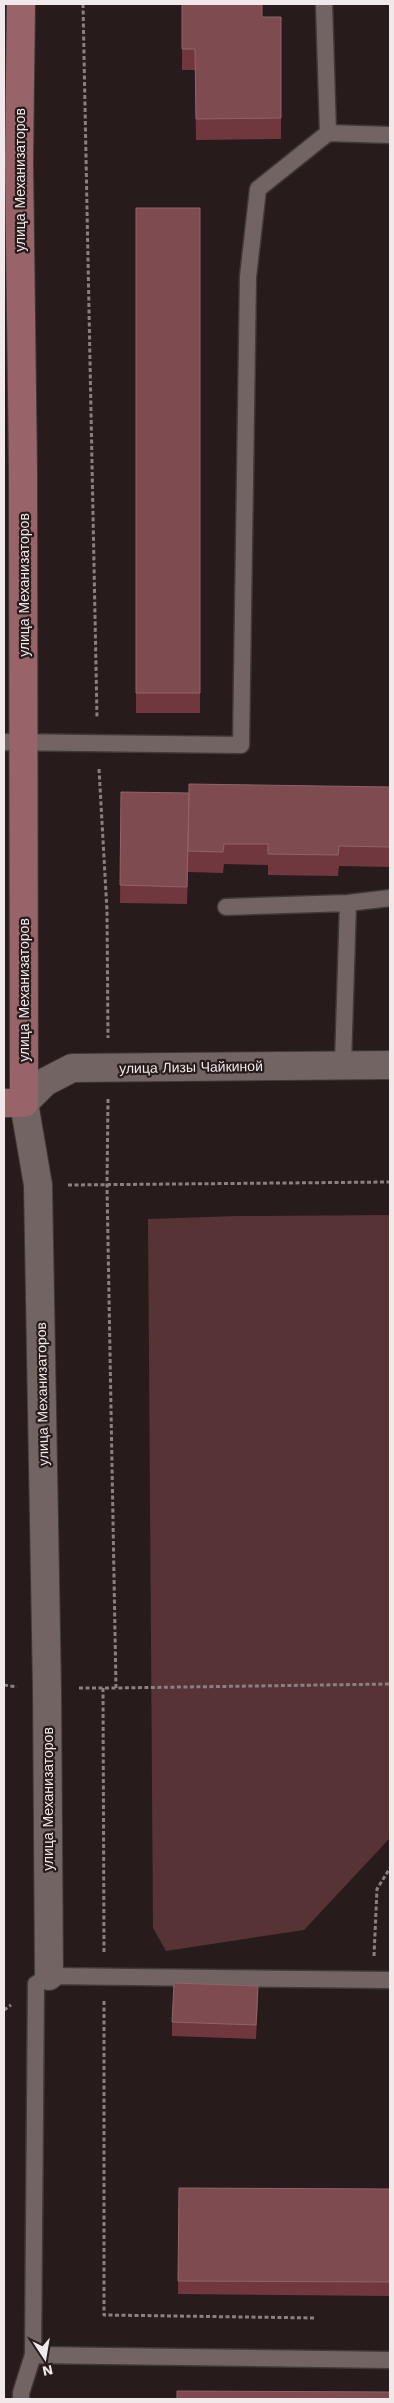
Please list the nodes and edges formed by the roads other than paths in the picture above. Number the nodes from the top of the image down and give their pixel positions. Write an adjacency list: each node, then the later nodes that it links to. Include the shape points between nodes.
1 (21, 4): 5 (main road, улица Механизаторов)
2 (324, 4): 3 (lane)
3 (328, 133): 4 (lane); 6 (lane, via 258,189 248,277 242,745)
4 (390, 135)
5 (11, 161): 6 (main road, улица Механизаторов)
6 (14, 743): 12 (main road, улица Механизаторов)
7 (390, 898): 8 (lane)
8 (348, 903): 9 (lane); 10 (lane)
9 (226, 907)
10 (343, 1064): 11 (street, улица Лизы Чайкиной); 12 (street, улица Лизы Чайкиной, via 72,1068)
11 (390, 1065)
12 (14, 1103): 13 (street, улица Механизаторов, via 38,1185)
13 (49, 1976): 14 (lane); 15 (lane, via 36,1984)
14 (390, 1980)
15 (33, 2354): 16 (lane); 17 (lane)
16 (390, 2360)
17 (21, 2399)

